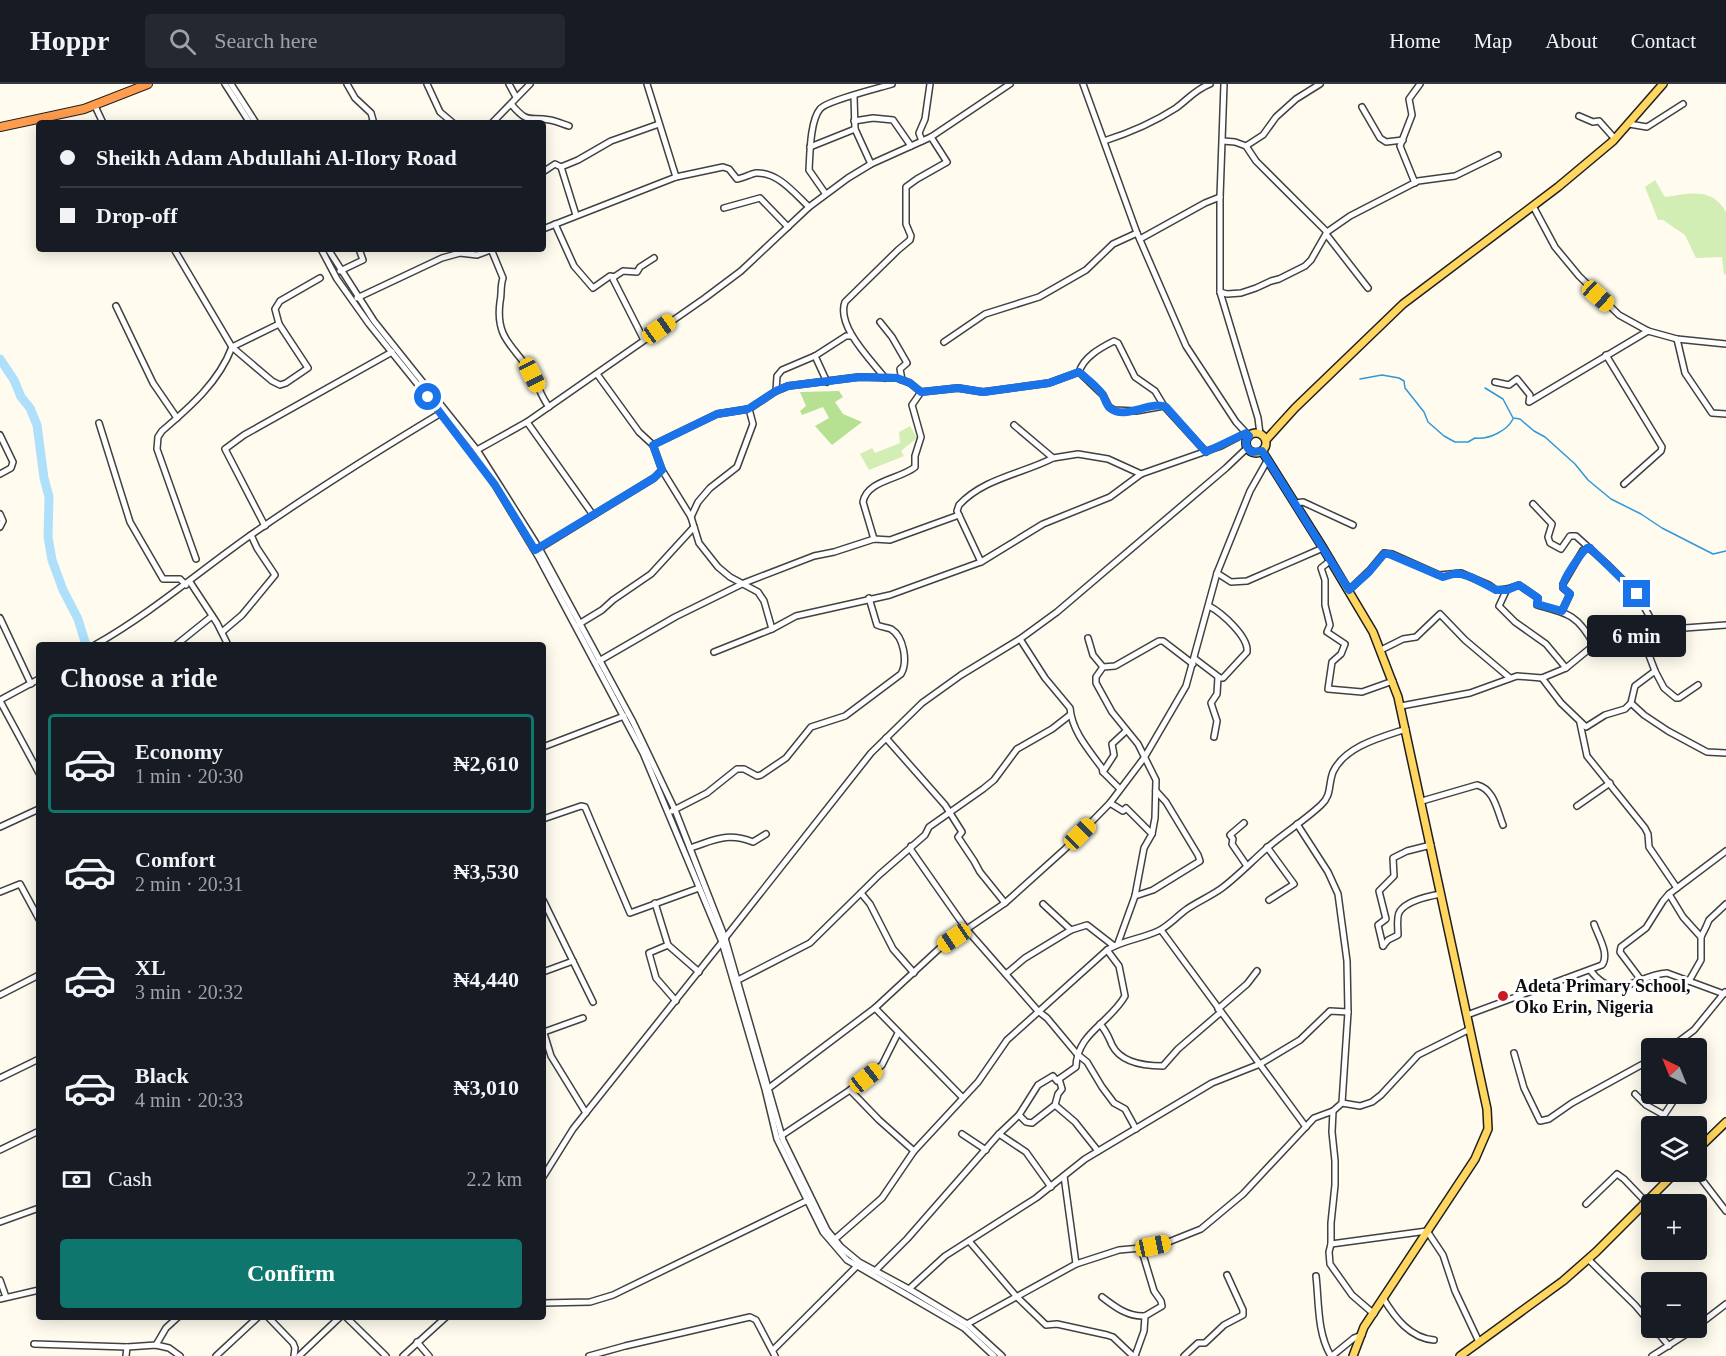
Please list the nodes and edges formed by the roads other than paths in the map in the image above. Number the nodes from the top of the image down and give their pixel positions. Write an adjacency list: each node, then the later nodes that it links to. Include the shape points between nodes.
1 (139, 84): 35 (highway, via 82,105)
2 (148, 84): 23 (highway)
3 (225, 84): 27 (street)
4 (231, 84): 28 (street)
5 (347, 84): 29 (street)
6 (426, 84): 30 (street)
7 (509, 84): 20 (street)
8 (530, 84): 20 (street)
9 (647, 84): 33 (street)
10 (892, 84): 19 (street)
11 (930, 84): 41 (street, via 926,119 920,133)
12 (1010, 84): 38 (street)
13 (1083, 84): 42 (street)
14 (1210, 84): 42 (street, via 1143,126)
15 (1224, 84): 43 (street)
16 (1320, 84): 45 (street, via 1296,99 1263,135)
17 (1420, 84): 40 (street, via 1409,99 1412,115)
18 (1663, 84): 34 (main road)
19 (854, 96): 32 (street); 46 (street, via 829,102 820,109)
20 (516, 98): 21 (street)
21 (512, 104): 31 (street); 36 (street, via 530,120 550,120)
22 (1683, 104): 34 (street, via 1647,127)
23 (95, 106): 26 (street); 35 (highway)
24 (1362, 107): 40 (street, via 1380,138 1386,142)
25 (1579, 116): 39 (street, via 1599,121)
26 (102, 120)
27 (248, 120)
28 (254, 120)
29 (373, 120)
30 (450, 120)
31 (495, 120)
32 (854, 121): 37 (street); 44 (street, via 893,120)
33 (659, 124): 49 (street, via 611,141); 51 (street)
34 (1629, 124): 39 (main road)
35 (0, 125)
36 (569, 126)
37 (855, 129): 46 (street); 48 (street)
38 (931, 137): 41 (street); 81 (street, via 946,162 906,187 910,240 845,302 844,321)
39 (1615, 139): 55 (main road)
40 (1403, 140): 52 (street, via 1401,151)
41 (922, 141): 44 (street)
42 (1104, 141): 63 (street)
43 (1223, 141): 45 (street); 54 (street)
44 (911, 146): 48 (street)
45 (1246, 146): 62 (street)
46 (810, 147): 53 (street, via 809,170)
47 (1498, 155): 52 (street, via 1455,176)
48 (871, 164): 53 (street)
49 (561, 167): 50 (street, via 555,164); 58 (street)
50 (546, 170)
51 (676, 177): 56 (street, via 723,167 737,179 753,173 768,174); 58 (street)
52 (1415, 183): 62 (street, via 1350,216)
53 (825, 193): 56 (street)
54 (1220, 197): 63 (street); 75 (street)
55 (1533, 206): 80 (street, via 1555,248 1579,276 1619,315); 109 (main road, via 1403,304)
56 (809, 207): 60 (street)
57 (724, 208): 60 (street, via 760,198)
58 (576, 215): 59 (street)
59 (555, 224): 61 (street); 72 (street, via 574,266 593,288)
60 (788, 227): 83 (street, via 741,271)
61 (546, 228)
62 (1327, 233): 74 (street); 75 (street, via 1305,266 1241,293)
63 (1139, 236): 84 (street, via 1113,244 1086,270 1039,297 985,314); 108 (street, via 1186,346)
64 (176, 252): 86 (street)
65 (323, 252): 87 (street, via 353,302)
66 (330, 252): 71 (street)
67 (360, 252): 71 (street, via 363,260)
68 (484, 252): 76 (street, via 442,258)
69 (493, 252): 99 (street, via 503,278 499,313 503,332)
70 (654, 258): 72 (street, via 637,272 623,271)
71 (340, 271): 76 (street)
72 (614, 277): 83 (street)
73 (320, 278): 79 (street, via 280,301 275,309)
74 (1368, 288)
75 (1220, 291): 109 (street)
76 (357, 298): 112 (street)
77 (116, 306): 103 (street, via 153,383)
78 (880, 322): 93 (street, via 907,363 900,369)
79 (279, 324): 86 (street); 86 (street, via 308,368 286,383 272,381)
80 (1648, 331): 82 (street); 88 (street)
81 (852, 336): 89 (street); 92 (street)
82 (1677, 339): 85 (street); 102 (street, via 1685,373 1712,413)
83 (644, 340): 91 (street)
84 (944, 342)
85 (1726, 344)
86 (232, 347): 103 (street, via 215,380)
87 (392, 352): 101 (street); 128 (street, via 225,449)
88 (1606, 355): 95 (street, via 1529,402 1530,395 1517,379 1509,385); 120 (street, via 1662,447)
89 (815, 356): 94 (street); 96 (street, via 779,372)
90 (1079, 372): 97 (street, via 1049,383 983,392 958,388); 98 (street, via 1114,410); 98 (street, via 1096,351 1114,341 1135,377 1155,391)
91 (597, 375): 99 (street); 110 (street)
92 (885, 378): 93 (street); 94 (street)
93 (902, 380): 97 (street)
94 (826, 382): 96 (street)
95 (1495, 382)
96 (776, 391): 100 (street)
97 (921, 392): 132 (street, via 912,405 921,437 915,467 873,487 864,497)
98 (1164, 406): 114 (street)
99 (549, 407): 104 (street)
100 (748, 409): 110 (street, via 717,414); 126 (street, via 753,423 737,467 710,488)
101 (441, 413): 128 (street); 135 (street)
102 (1726, 414)
103 (177, 418): 136 (street, via 158,437 157,449)
104 (527, 422): 112 (street); 124 (street)
105 (99, 423): 141 (street, via 130,522 163,579 180,579)
106 (1014, 425): 115 (street)
107 (0, 435): 118 (street, via 13,462 11,468)
108 (1247, 435): 109 (main road); 111 (main road); 114 (street)
109 (1262, 436): 113 (main road, via 1266,444)
110 (653, 445): 117 (street)
111 (1247, 448): 113 (main road); 156 (street, via 1057,612)
112 (477, 450): 135 (street)
113 (1262, 451): 116 (main road)
114 (1206, 452): 119 (street)
115 (1053, 458): 119 (street, via 1078,454 1108,459); 125 (street, via 1008,474 970,494 958,505)
116 (1267, 461): 121 (main road); 139 (street, via 1250,491)
117 (662, 470): 124 (street); 126 (street)
118 (0, 474)
119 (1141, 474): 138 (street, via 1110,497 1043,524)
120 (1624, 484)
121 (1295, 503): 127 (street, via 1303,502); 133 (main road)
122 (1533, 504): 134 (street, via 1552,524 1550,543 1561,549 1573,535)
123 (0, 514): 129 (street)
124 (593, 515): 135 (street)
125 (959, 515): 132 (street, via 890,540); 138 (street)
126 (691, 517): 130 (street)
127 (1353, 525)
128 (265, 526): 131 (street)
129 (0, 527)
130 (694, 527): 140 (street, via 699,543 718,567); 149 (street, via 651,574)
131 (251, 535): 141 (street); 153 (street, via 275,575 242,615)
132 (874, 539): 140 (street, via 814,555)
133 (1323, 548): 137 (main road); 139 (street, via 1247,581 1231,582)
134 (1590, 548): 146 (street, via 1583,550 1563,584 1570,594); 152 (street, via 1637,594)
135 (537, 549): 149 (street); 179 (street)
136 (196, 559)
137 (1330, 560): 142 (main road); 172 (street, via 1321,568 1330,625 1327,632 1345,644 1332,662 1328,689 1362,692)
138 (981, 562): 144 (street, via 890,595)
139 (1218, 573): 145 (street)
140 (744, 583): 151 (street, via 764,601); 163 (street)
141 (188, 584): 147 (street); 157 (street)
142 (1349, 590): 143 (street, via 1384,554 1392,554 1443,577 1461,573 1496,590); 161 (main road)
143 (1507, 590): 146 (street, via 1519,585 1538,598 1537,604); 166 (street, via 1499,606 1546,644)
144 (869, 598): 151 (street, via 796,616); 197 (street, via 877,625 890,629 901,640 901,674 845,716 811,727 786,758 761,775 737,769 707,793)
145 (1209, 606): 164 (street); 168 (street, via 1224,616 1248,648 1223,678)
146 (1562, 611): 160 (street, via 1583,627)
147 (212, 616): 153 (street); 158 (street)
148 (0, 618): 173 (street)
149 (579, 624): 163 (street)
150 (1726, 625): 152 (street)
151 (772, 628): 162 (street)
152 (1657, 630): 154 (street)
153 (222, 632): 159 (street)
154 (1641, 634): 160 (street); 167 (street)
155 (1088, 638): 165 (street, via 1093,655)
156 (1020, 639): 178 (street, via 1070,708); 183 (street, via 922,703)
157 (100, 642)
158 (180, 642)
159 (227, 642)
160 (1594, 645): 166 (street)
161 (1381, 650): 169 (street, via 1416,637 1440,614); 172 (main road)
162 (714, 652)
163 (599, 661): 197 (street, via 633,722)
164 (1194, 661): 165 (street, via 1159,641 1115,666); 168 (street); 187 (street, via 1178,701)
165 (1103, 667): 182 (street, via 1096,682)
166 (1566, 668): 170 (street)
167 (1655, 671): 174 (street, via 1664,688 1676,698); 176 (street, via 1635,686)
168 (1218, 677): 184 (street, via 1217,694 1211,703 1217,721)
169 (1510, 678): 170 (street); 177 (street, via 1470,693)
170 (1542, 678): 180 (street)
171 (36, 681): 173 (street)
172 (1393, 681): 177 (main road)
173 (31, 684): 175 (street)
174 (1698, 685)
175 (0, 700): 188 (street)
176 (1631, 703): 180 (street, via 1586,727); 186 (street, via 1668,731 1707,752)
177 (1401, 706): 181 (main road)
178 (1070, 715): 189 (street); 198 (street, via 1017,749 994,780)
179 (624, 716): 185 (street); 197 (street)
180 (1580, 723): 190 (street, via 1587,756)
181 (1406, 729): 193 (main road); 201 (street, via 1373,740 1345,757 1332,774 1328,796 1321,806)
182 (1126, 731): 187 (street); 189 (street, via 1112,744 1114,755)
183 (886, 738): 198 (street); 231 (street)
184 (1214, 738)
185 (546, 746)
186 (1726, 753)
187 (1144, 758): 191 (street); 192 (street, via 1156,780)
188 (36, 767)
189 (1103, 772): 191 (street)
190 (1610, 783): 195 (street); 213 (street, via 1645,828 1649,847)
191 (1120, 789): 194 (street)
192 (1156, 791): 205 (street); 218 (street, via 1200,861 1153,890)
193 (1422, 801): 202 (street, via 1477,784 1489,791); 206 (main road)
194 (1110, 803): 205 (street, via 1123,811 1126,808); 221 (street)
195 (1577, 806)
196 (36, 809): 203 (street)
197 (672, 811): 208 (street); 212 (street)
198 (950, 811): 207 (street); 221 (street, via 962,832 958,837)
199 (546, 818): 220 (street, via 585,807 630,913)
200 (1244, 823): 211 (street, via 1230,835)
201 (1297, 824): 209 (street); 253 (street, via 1338,894 1347,961)
202 (1503, 825)
203 (0, 827)
204 (766, 834): 208 (street, via 753,842 738,836 726,837)
205 (1152, 834): 218 (street, via 1144,848)
206 (1431, 845): 216 (main road); 216 (street, via 1393,858 1394,876 1379,891 1386,919 1378,925 1383,946 1398,935 1401,909 1423,897)
207 (912, 846): 215 (street); 227 (street, via 911,850)
208 (690, 848): 231 (street)
209 (1267, 848): 211 (street); 219 (street, via 1294,884)
210 (1726, 851): 213 (street)
211 (1247, 866): 229 (street, via 1223,888 1186,909)
212 (699, 888): 220 (street); 231 (street)
213 (1677, 888): 217 (street)
214 (0, 892): 225 (street, via 20,885)
215 (861, 893): 240 (street, via 893,949); 243 (street, via 810,944)
216 (1441, 894): 254 (main road)
217 (1669, 894): 230 (street); 244 (street, via 1646,928 1621,947)
218 (1135, 896): 232 (street)
219 (1269, 900)
220 (655, 903): 233 (street)
221 (1005, 903): 227 (street)
222 (1043, 904): 228 (street)
223 (1726, 904): 230 (street, via 1710,920)
224 (546, 906): 235 (street)
225 (36, 914)
226 (1594, 924): 237 (street, via 1606,954 1602,965)
227 (966, 930): 240 (street); 241 (street)
228 (1071, 930): 232 (street, via 1087,925); 241 (street)
229 (1161, 930): 232 (street); 251 (street)
230 (1701, 937): 245 (street, via 1701,960)
231 (723, 940): 239 (street); 243 (street); 267 (street)
232 (1116, 944): 234 (street)
233 (669, 945): 239 (street); 248 (street, via 649,953 656,978)
234 (1107, 950): 252 (street); 256 (street, via 1119,966 1125,996)
235 (573, 961): 238 (street); 249 (street)
236 (1257, 970): 251 (street)
237 (1590, 970): 244 (street, via 1614,988); 254 (street)
238 (546, 971)
239 (699, 972): 248 (street)
240 (914, 973): 250 (street)
241 (1006, 974): 252 (street)
242 (36, 977): 247 (street)
243 (738, 980): 267 (street)
244 (1641, 980): 245 (street, via 1667,972)
245 (1689, 981): 246 (street)
246 (1725, 993): 260 (street)
247 (0, 995)
248 (676, 1000): 278 (street)
249 (593, 1002)
250 (875, 1008): 259 (street); 270 (street)
251 (1219, 1010): 256 (street, via 1163,1066 1128,1060 1112,1046); 265 (street)
252 (1038, 1011): 263 (street); 273 (street, via 1007,1040)
253 (1348, 1012): 265 (street, via 1330,1011 1300,1040); 274 (street)
254 (1467, 1015): 257 (main road)
255 (583, 1018): 258 (street)
256 (1100, 1024): 263 (street)
257 (1470, 1029): 274 (street, via 1418,1055 1372,1102 1360,1106); 307 (main road, via 1488,1128 1475,1158)
258 (546, 1030)
259 (898, 1033): 271 (street, via 882,1065); 273 (street)
260 (1683, 1038)
261 (546, 1040): 278 (street, via 551,1056)
262 (1514, 1053): 266 (street, via 1524,1088 1540,1121)
263 (1077, 1054): 269 (street, via 1076,1067); 283 (street, via 1087,1062 1114,1103 1125,1109)
264 (36, 1060): 268 (street)
265 (1260, 1064): 282 (street); 283 (street, via 1212,1083)
266 (1641, 1065)
267 (760, 1066): 270 (street); 298 (street, via 775,1134)
268 (0, 1078)
269 (1059, 1079): 276 (street, via 1062,1089); 279 (street, via 1053,1076 1038,1085)
270 (769, 1088): 287 (street)
271 (850, 1090): 287 (street); 292 (street)
272 (1635, 1094): 280 (street)
273 (963, 1098): 292 (street)
274 (1342, 1103): 277 (street)
275 (1671, 1104): 280 (street)
276 (1055, 1105): 279 (street, via 1032,1123); 291 (street)
277 (1333, 1111): 282 (street, via 1318,1115); 310 (street)
278 (586, 1113): 293 (street)
279 (1018, 1115): 286 (street)
280 (1664, 1115)
281 (1726, 1122): 288 (main road)
282 (1306, 1127): 311 (street, via 1243,1194 1201,1229)
283 (1136, 1129): 291 (street)
284 (36, 1132): 289 (street)
285 (962, 1134): 290 (street)
286 (999, 1134): 290 (street); 297 (street, via 1026,1152)
287 (781, 1136): 298 (street)
288 (1707, 1140)
289 (0, 1150)
290 (986, 1150): 315 (street)
291 (1098, 1150): 294 (street)
292 (914, 1151): 308 (street, via 882,1198)
293 (546, 1172)
294 (1064, 1176): 297 (street); 313 (street)
295 (1666, 1182): 299 (main road)
296 (1704, 1182): 305 (street)
297 (1051, 1186): 309 (street)
298 (803, 1187): 301 (street); 308 (street)
299 (1654, 1194)
300 (1641, 1197): 302 (street, via 1617,1174)
301 (806, 1201): 314 (street, via 831,1243); 326 (street, via 613,1295 590,1302)
302 (1586, 1204)
303 (1641, 1207): 312 (main road)
304 (36, 1209): 306 (street)
305 (1726, 1211)
306 (0, 1222)
307 (1427, 1231): 310 (street); 324 (main road); 344 (street, via 1443,1255)
308 (834, 1240): 315 (street)
309 (969, 1241): 319 (street, via 945,1256); 321 (street)
310 (1332, 1244): 329 (street, via 1330,1264 1352,1295)
311 (1141, 1248): 313 (street, via 1119,1250); 330 (street, via 1162,1306)
312 (1588, 1259): 328 (street); 344 (main road)
313 (1076, 1264): 321 (street)
314 (857, 1266): 325 (street); 349 (street)
315 (875, 1271): 319 (street)
316 (1227, 1275): 363 (street, via 1243,1315)
317 (1316, 1276): 364 (street, via 1325,1347)
318 (0, 1280): 323 (street)
319 (909, 1289): 325 (street)
320 (36, 1291): 323 (street)
321 (1016, 1296): 338 (street); 362 (street, via 1046,1325 1113,1337)
322 (1102, 1297): 330 (street, via 1125,1312)
323 (3, 1298)
324 (1383, 1298): 329 (main road); 342 (street, via 1404,1327 1423,1339)
325 (922, 1300): 338 (street); 360 (street, via 964,1328)
326 (546, 1303)
327 (1726, 1304): 331 (street)
328 (1641, 1312)
329 (1374, 1314): 339 (main road)
330 (1145, 1316): 362 (street, via 1144,1331)
331 (1707, 1319)
332 (175, 1320): 346 (street)
333 (255, 1320): 353 (street)
334 (271, 1320): 354 (street, via 292,1343)
335 (337, 1320): 355 (street)
336 (349, 1320): 356 (street)
337 (443, 1320): 343 (street)
338 (967, 1324): 361 (street)
339 (1362, 1335): 364 (street); 365 (main road)
340 (1663, 1338): 347 (street)
341 (1680, 1338): 347 (street)
342 (1434, 1340)
343 (417, 1342): 357 (street); 358 (street)
344 (1479, 1342): 366 (main road)
345 (34, 1344): 348 (street)
346 (156, 1345): 348 (street); 352 (street, via 170,1348)
347 (1669, 1346): 350 (street)
348 (128, 1347): 351 (street)
349 (774, 1353): 359 (street, via 756,1320 750,1317)
350 (1664, 1353): 367 (street)
351 (126, 1356)
352 (180, 1356)
353 (216, 1356)
354 (294, 1356)
355 (299, 1356)
356 (386, 1356)
357 (402, 1356)
358 (429, 1356)
359 (590, 1356)
360 (994, 1356)
361 (1002, 1356)
362 (1134, 1356)
363 (1184, 1356)
364 (1331, 1356)
365 (1353, 1356)
366 (1460, 1356)
367 (1652, 1356)

